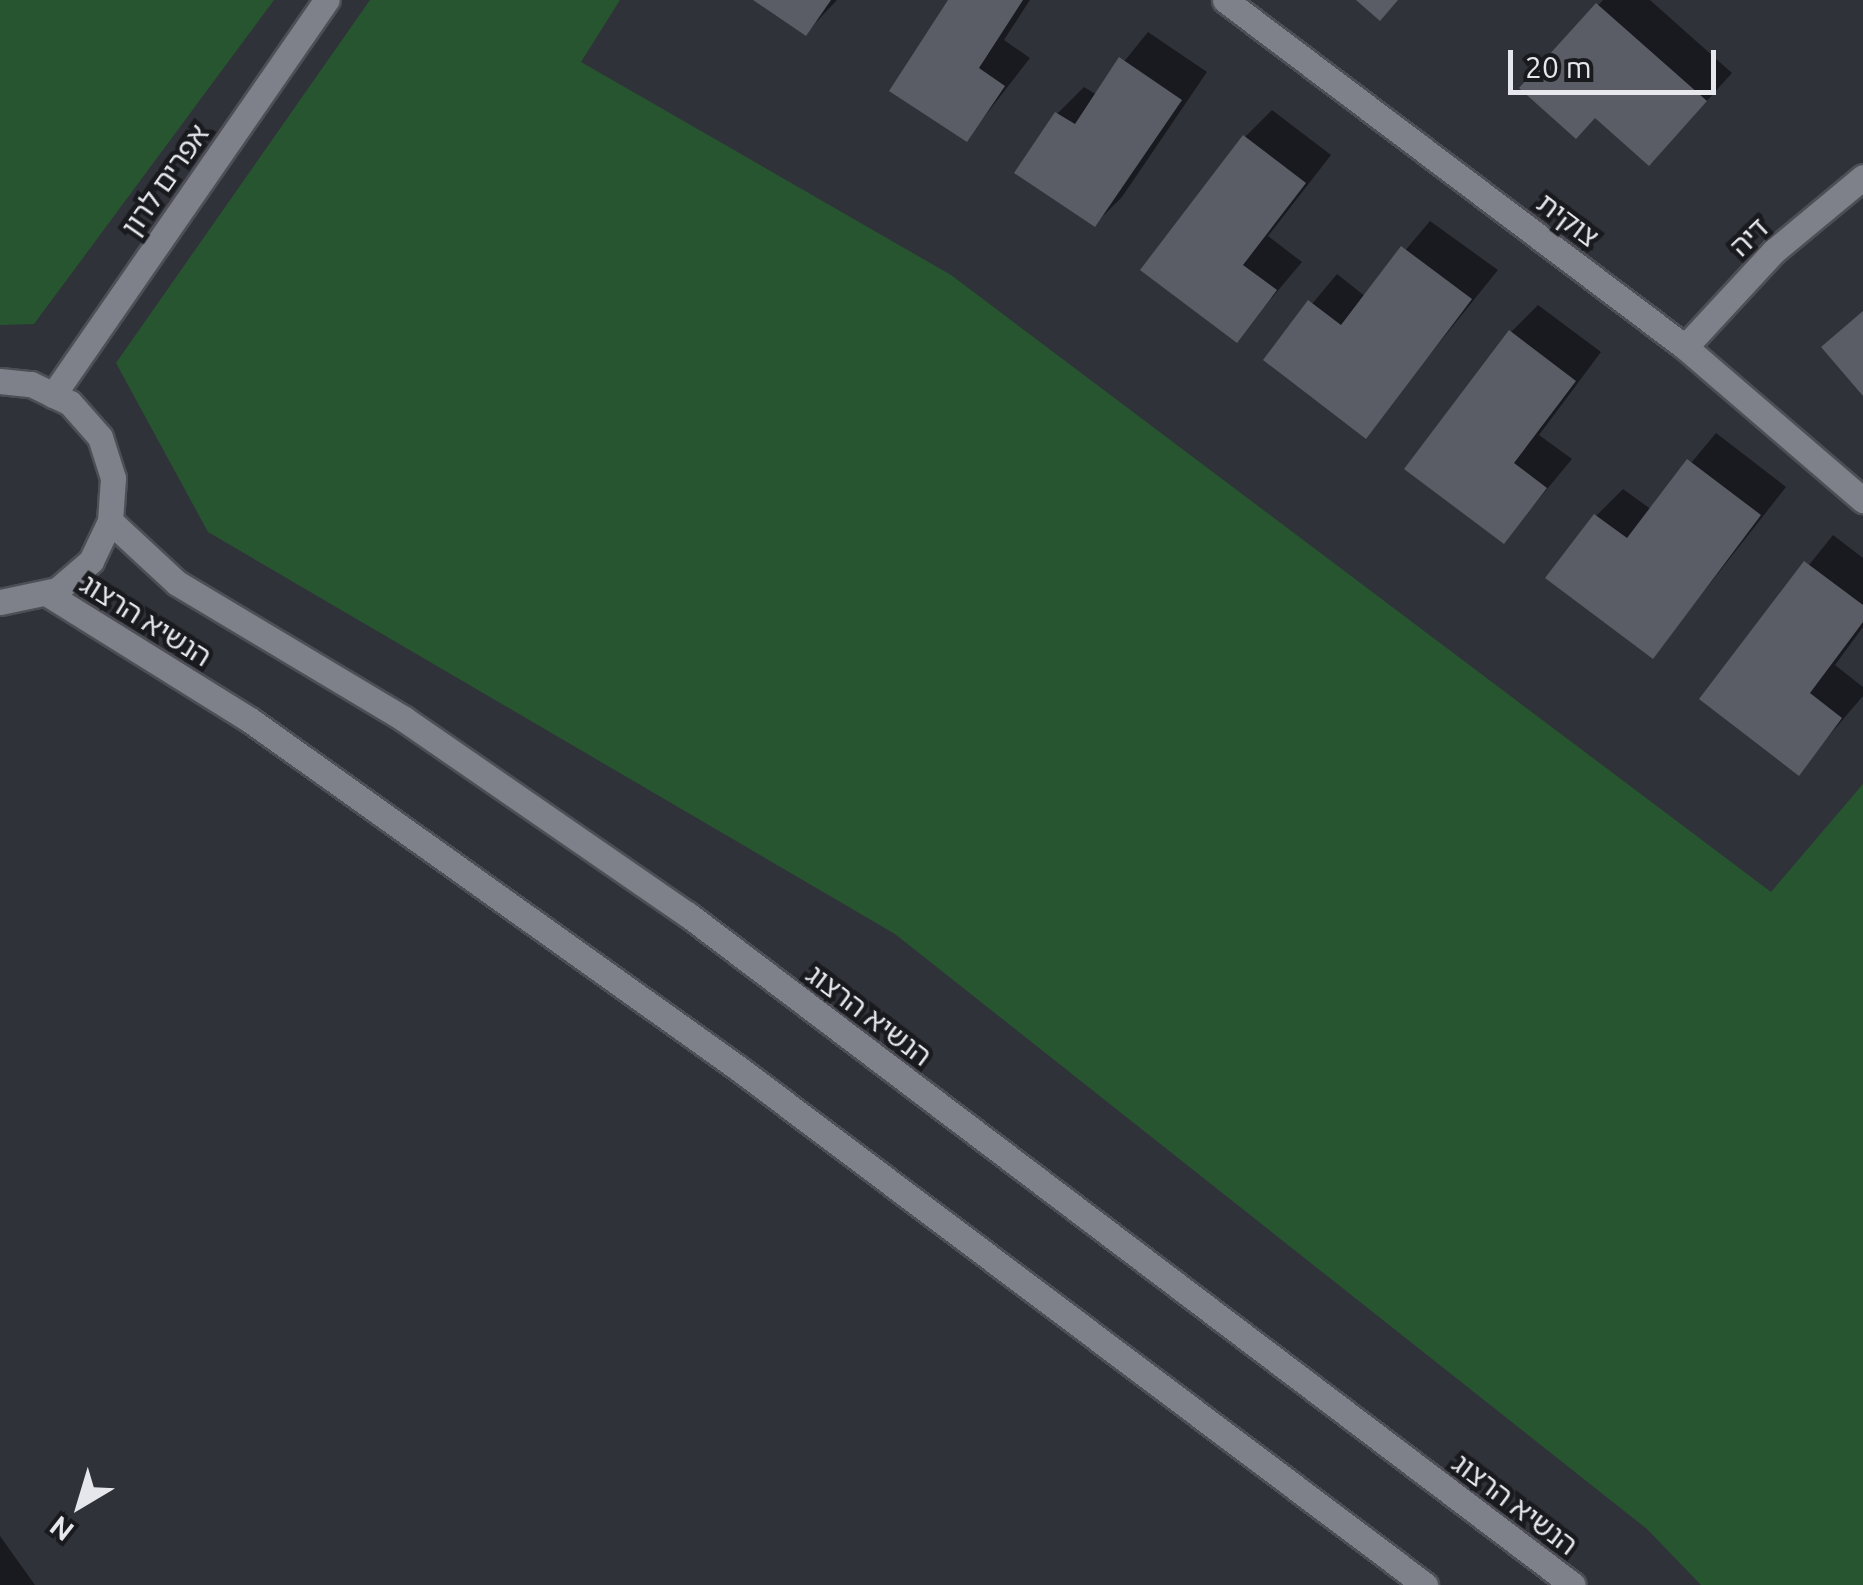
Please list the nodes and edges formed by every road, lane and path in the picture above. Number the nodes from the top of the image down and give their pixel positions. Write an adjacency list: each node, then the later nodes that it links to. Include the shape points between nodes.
1 (327, 0): 6 (street, אפרים לרון)
2 (1225, 0): 4 (street, צוקית)
3 (1863, 178): 4 (street, דיה, via 1774,251)
4 (1685, 347): 7 (street, צוקית)
5 (0, 382): 6 (street, via 31,384)
6 (53, 395): 8 (street, via 70,403 100,438 113,478)
7 (1863, 500)
8 (110, 521): 9 (street, via 90,561); 12 (street, הנשיא הרצוג, via 177,583 404,719 687,914)
9 (46, 593): 10 (street); 11 (street, הנשיא הרצוג, via 250,720 738,1068)
10 (0, 602)
11 (1425, 1585)
12 (1573, 1585)

